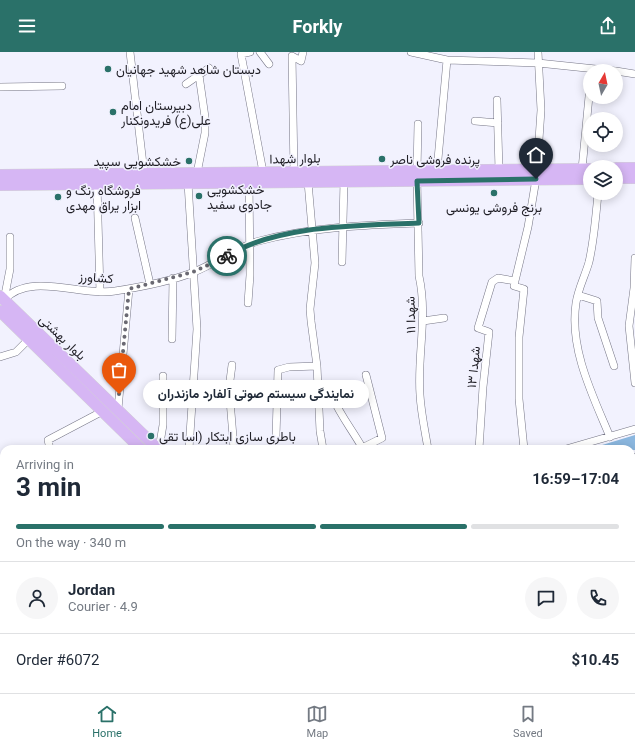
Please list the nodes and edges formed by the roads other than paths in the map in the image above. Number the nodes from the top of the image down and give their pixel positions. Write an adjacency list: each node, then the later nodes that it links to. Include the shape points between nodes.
1 (130, 52): 31 (street)
2 (250, 52): 29 (street, via 241,54)
3 (260, 52): 9 (street)
4 (303, 52): 30 (street, via 301,61 292,56)
5 (411, 52): 7 (street)
6 (538, 52): 8 (street)
7 (447, 60): 8 (street); 27 (street)
8 (538, 63): 11 (street); 33 (street, via 540,110)
9 (269, 64)
10 (209, 68): 14 (street)
11 (583, 68)
12 (623, 72): 13 (street)
13 (635, 74)
14 (198, 75): 15 (street); 32 (street, via 205,133)
15 (186, 84)
16 (62, 86): 17 (street)
17 (0, 87)
18 (497, 100): 22 (street)
19 (589, 104): 23 (street)
20 (475, 121): 22 (street)
21 (418, 124): 35 (street, شهدا ۱۱)
22 (498, 124): 28 (street)
23 (586, 160)
24 (623, 168): 25 (main road)
25 (635, 168)
26 (583, 169): 33 (main road, بلوار شهدا)
27 (437, 170): 28 (main road, بلوار شهدا); 35 (main road, بلوار شهدا)
28 (499, 170): 33 (main road, بلوار شهدا)
29 (263, 172): 30 (main road, بلوار شهدا); 32 (main road, بلوار شهدا)
30 (294, 172): 35 (main road, بلوار شهدا)
31 (144, 173): 32 (main road, بلوار شهدا); 34 (main road, بلوار شهدا)
32 (197, 173)
33 (537, 174): 35 (main road, بلوار شهدا); 36 (main road, بلوار شهدا); 56 (street, via 528,227)
34 (0, 175)
35 (417, 176): 39 (main road, بلوار شهدا); 47 (street, شهدا ۱۱)
36 (583, 178)
37 (623, 178): 38 (main road)
38 (635, 178)
39 (344, 181): 41 (main road, بلوار شهدا); 48 (street)
40 (249, 182): 41 (main road, بلوار شهدا); 42 (main road, بلوار شهدا); 51 (street)
41 (308, 182): 49 (street)
42 (188, 183): 43 (main road, بلوار شهدا); 54 (street)
43 (97, 184): 44 (main road, بلوار شهدا); 59 (street)
44 (0, 185)
45 (597, 200): 60 (street, via 589,262)
46 (135, 218): 57 (street)
47 (419, 223): 48 (street, کشاورز); 65 (street, شهدا ۱۱, via 419,276)
48 (343, 227): 49 (street, کشاورز); 53 (street)
49 (312, 231): 51 (street, کشاورز); 70 (street, via 315,264 310,309)
50 (10, 237): 61 (street, via 10,268)
51 (250, 244): 54 (street, کشاورز); 62 (street)
52 (635, 258): 74 (street, via 634,288 628,326)
53 (342, 262)
54 (193, 272): 55 (street, کشاورز); 85 (street, via 197,330)
55 (173, 278): 57 (street, کشاورز); 67 (street)
56 (514, 281): 91 (street, شهدا ۱۳, via 498,278 492,282 478,328 490,332); 92 (street, via 514,286 524,289 519,329 519,399)
57 (150, 284): 58 (street, کشاورز)
58 (129, 289): 59 (street, کشاورز); 76 (street)
59 (100, 292): 61 (street, کشاورز, via 66,287 27,288 10,293)
60 (578, 295): 71 (street, via 597,301 598,318); 80 (street, via 575,322 578,348 588,385)
61 (1, 300): 76 (main road, بلوار بهشتی)
62 (248, 303)
63 (0, 311): 66 (main road, بلوار بهشتی)
64 (444, 318): 65 (street)
65 (423, 321): 90 (street, شهدا ۱۱, via 420,394)
66 (29, 339): 68 (street, via 16,352); 77 (main road, بلوار بهشتی)
67 (172, 339)
68 (0, 357)
69 (232, 365): 86 (street, via 229,388)
70 (317, 366): 75 (street); 79 (street, via 278,370)
71 (614, 366)
72 (366, 375): 89 (street, via 382,438)
73 (163, 376): 84 (street, via 163,425)
74 (635, 383)
75 (319, 394): 87 (street); 88 (street, via 332,396 338,412)
76 (118, 408): 83 (main road, بلوار بهشتی)
77 (103, 412): 81 (street, via 48,440); 82 (main road, بلوار بهشتی)
78 (635, 429): 80 (street)
79 (276, 437)
80 (610, 437): 93 (street)
81 (49, 445)
82 (137, 445)
83 (155, 445)
84 (160, 445)
85 (189, 445)
86 (234, 445)
87 (322, 445)
88 (361, 445)
89 (369, 445)
90 (427, 445)
91 (479, 445)
92 (524, 445)
93 (581, 445)

